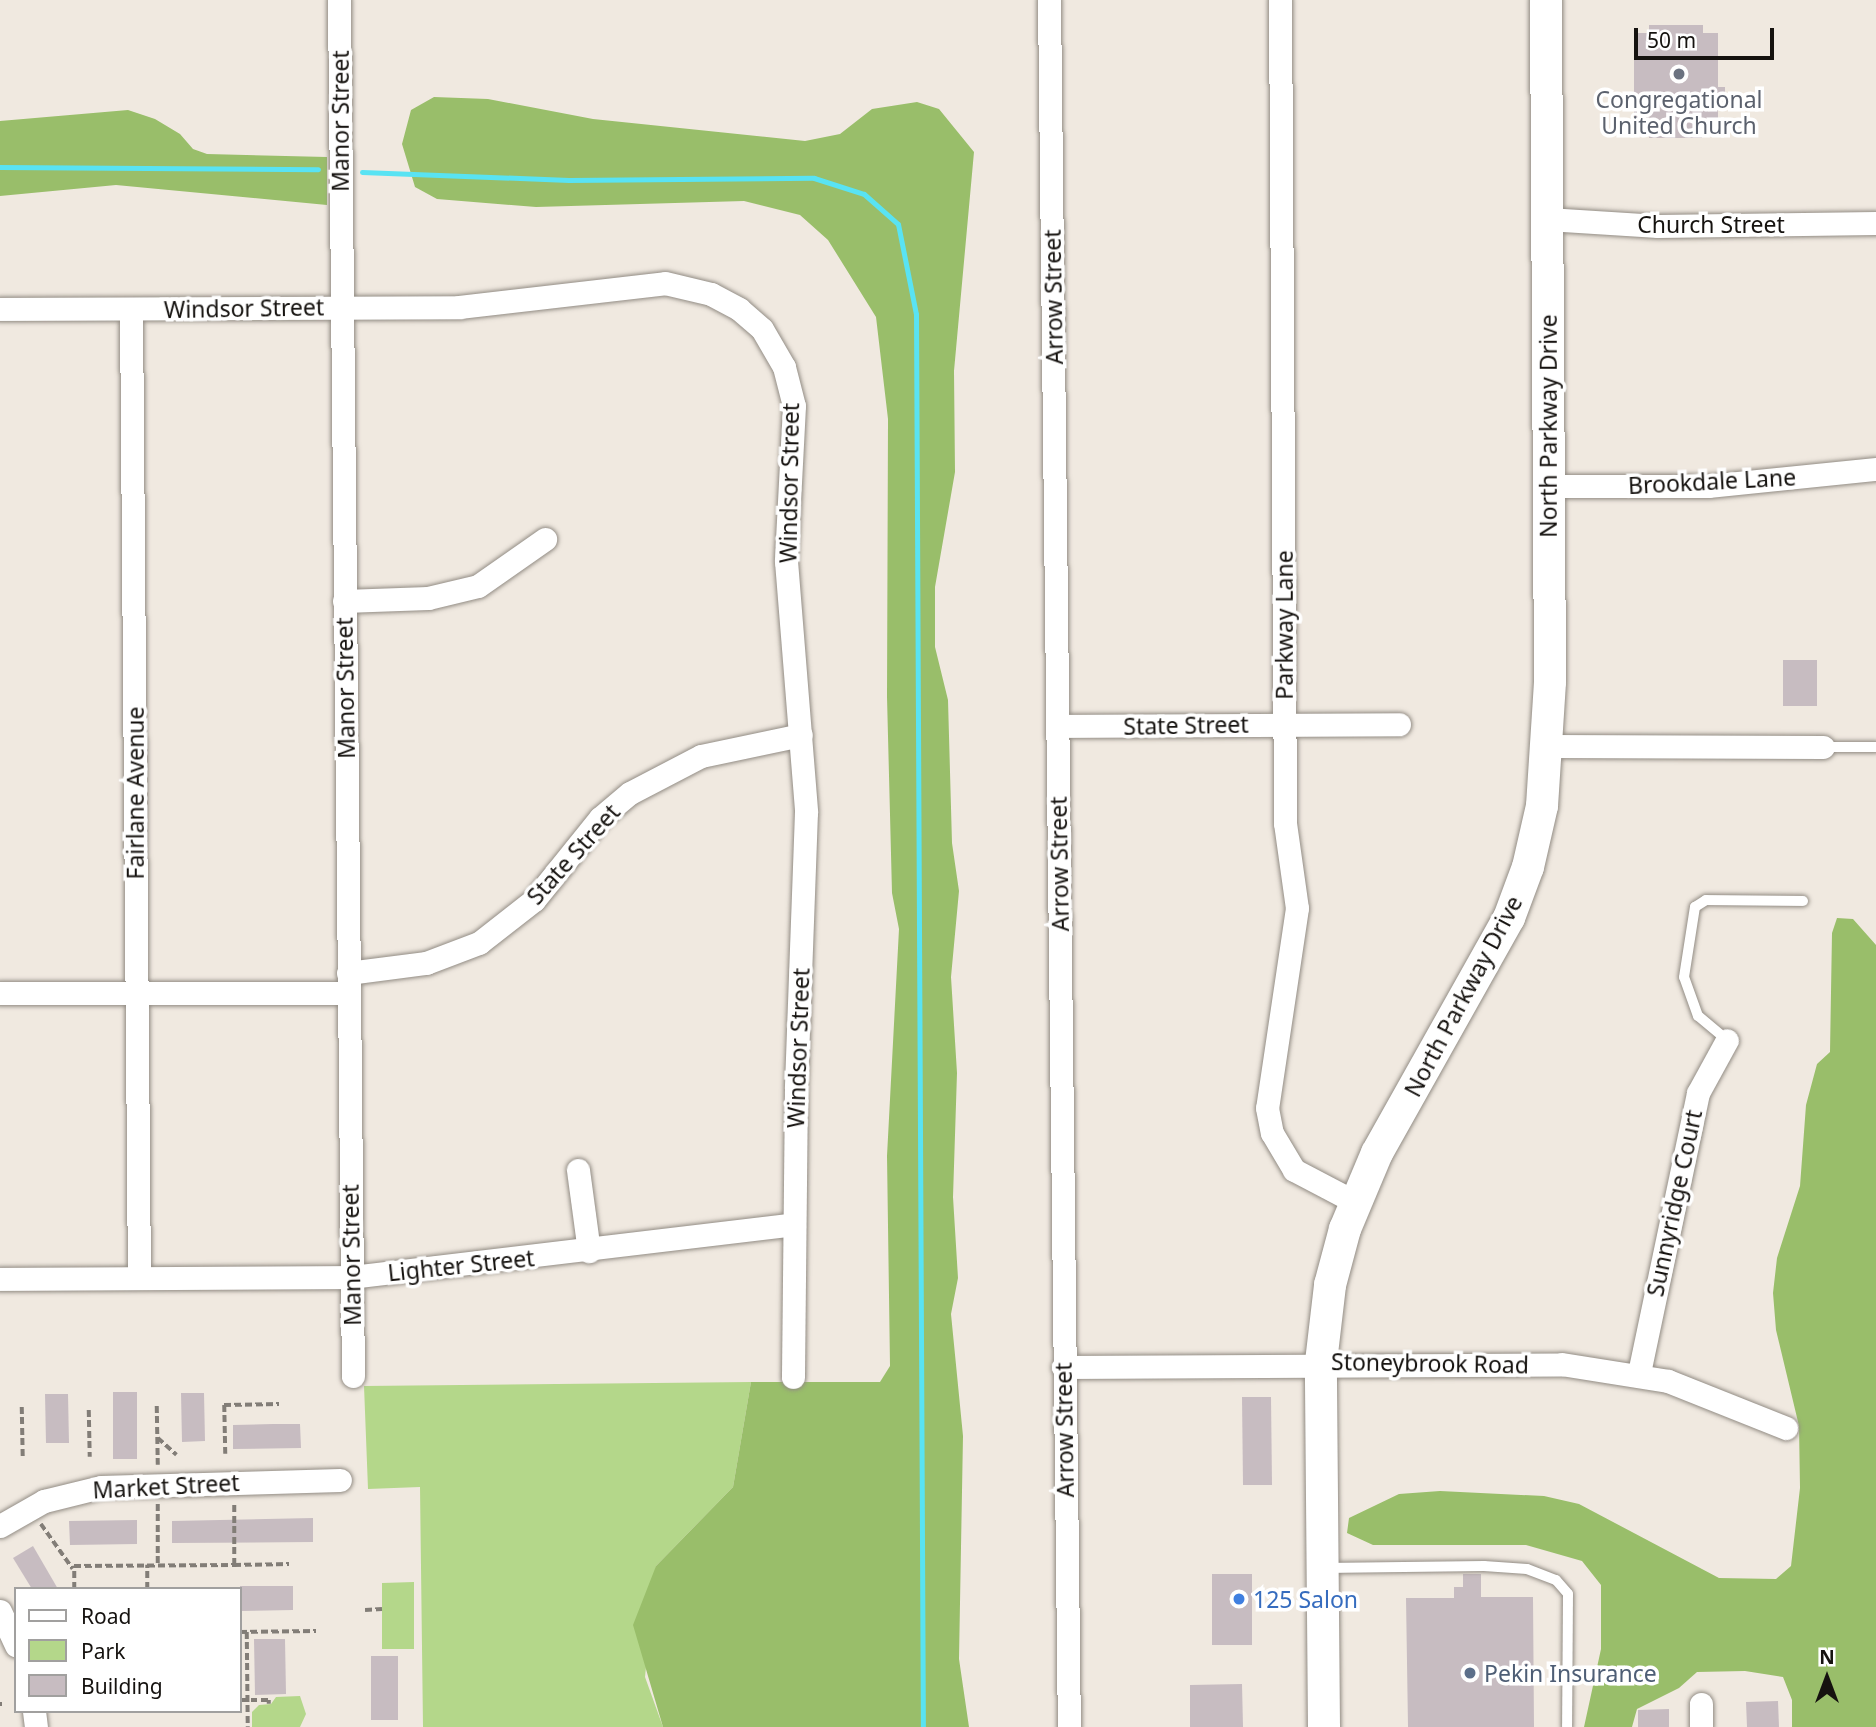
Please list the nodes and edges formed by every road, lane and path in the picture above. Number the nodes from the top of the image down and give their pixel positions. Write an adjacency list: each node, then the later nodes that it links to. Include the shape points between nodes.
1 (339, 0): 7 (street, Manor Street)
2 (1049, 0): 16 (street, Arrow Street)
3 (1280, 0): 14 (street, Parkway Lane)
4 (1545, 0): 5 (main road, North Parkway Drive)
5 (1547, 219): 6 (street, Church Street, via 1658,226); 11 (main road, North Parkway Drive)
6 (1876, 223)
7 (341, 307): 9 (street, Windsor Street); 13 (street, Manor Street); 17 (street, Windsor Street, via 502,305 665,284 711,294 751,317 778,354 794,407 786,561)
8 (0, 309): 9 (street, Windsor Street)
9 (131, 309): 24 (street, Fairlane Avenue)
10 (1876, 469): 11 (street, Brookdale Lane, via 1708,486)
11 (1548, 486): 18 (main road, North Parkway Drive)
12 (545, 539): 13 (street, via 478,586 428,598)
13 (344, 601): 22 (street, Manor Street)
14 (1284, 724): 15 (street, State Street); 16 (street, State Street); 27 (street, Parkway Lane, via 1285,823 1297,908 1267,1108 1276,1142 1294,1170)
15 (1399, 724)
16 (1058, 726): 34 (street, Arrow Street)
17 (801, 735): 22 (street, State Street, via 701,756 630,793 593,826 534,900 479,943 426,963); 28 (street, Windsor Street, via 806,812)
18 (1549, 746): 19 (street); 27 (main road, North Parkway Drive, via 1542,806 1517,900 1377,1153)
19 (1823, 747): 20 (lane)
20 (1876, 747)
21 (1803, 901): 25 (lane, via 1706,900 1695,907 1684,977 1698,1016)
22 (348, 983): 24 (street, State Street); 30 (street, Manor Street)
23 (0, 993): 24 (street, State Street)
24 (137, 993): 31 (street, Fairlane Avenue)
25 (1727, 1040): 35 (street, Sunnyridge Court, via 1698,1093)
26 (578, 1170): 29 (street)
27 (1355, 1202): 33 (main road, North Parkway Drive, via 1330,1285)
28 (794, 1224): 29 (street, Lighter Street); 37 (street, Windsor Street)
29 (589, 1251): 30 (street, Lighter Street)
30 (351, 1277): 31 (street, Lighter Street); 36 (street, Manor Street)
31 (139, 1278): 32 (street, Lighter Street)
32 (0, 1279)
33 (1321, 1362): 34 (street, Stoneybrook Road); 35 (street, Stoneybrook Road, via 1562,1364); 58 (main road, North Parkway Drive)
34 (1063, 1367): 74 (street, Arrow Street)
35 (1639, 1373): 42 (street, Stoneybrook Road)
36 (353, 1376)
37 (793, 1377)
38 (279, 1404): 44 (path, via 225,1405)
39 (157, 1406): 43 (path)
40 (22, 1407): 47 (path)
41 (89, 1410): 46 (path)
42 (1786, 1428)
43 (158, 1438): 45 (path); 48 (path)
44 (225, 1454)
45 (177, 1455)
46 (90, 1457)
47 (23, 1458)
48 (158, 1471)
49 (340, 1480): 53 (street, Market Street, via 101,1486 44,1501)
50 (234, 1497): 57 (path)
51 (158, 1498): 56 (path)
52 (37, 1518): 59 (path)
53 (0, 1526)
54 (289, 1564): 57 (path)
55 (147, 1565): 56 (path); 59 (path, via 74,1566); 61 (path)
56 (158, 1565): 57 (path)
57 (234, 1565)
58 (1323, 1568): 75 (main road, North Parkway Drive); 76 (lane, via 1484,1566 1527,1569 1556,1580 1568,1594)
59 (74, 1571): 60 (path)
60 (74, 1587)
61 (147, 1587)
62 (365, 1609): 63 (path)
63 (382, 1609)
64 (0, 1611): 68 (street)
65 (316, 1631): 67 (path)
66 (242, 1632): 67 (path)
67 (247, 1632): 70 (path)
68 (14, 1641)
69 (242, 1700): 70 (path)
70 (248, 1700): 72 (path, via 269,1700); 73 (path)
71 (1702, 1703): 77 (street)
72 (269, 1704)
73 (248, 1727)
74 (1069, 1727)
75 (1324, 1727)
76 (1567, 1727)
77 (1702, 1727)

